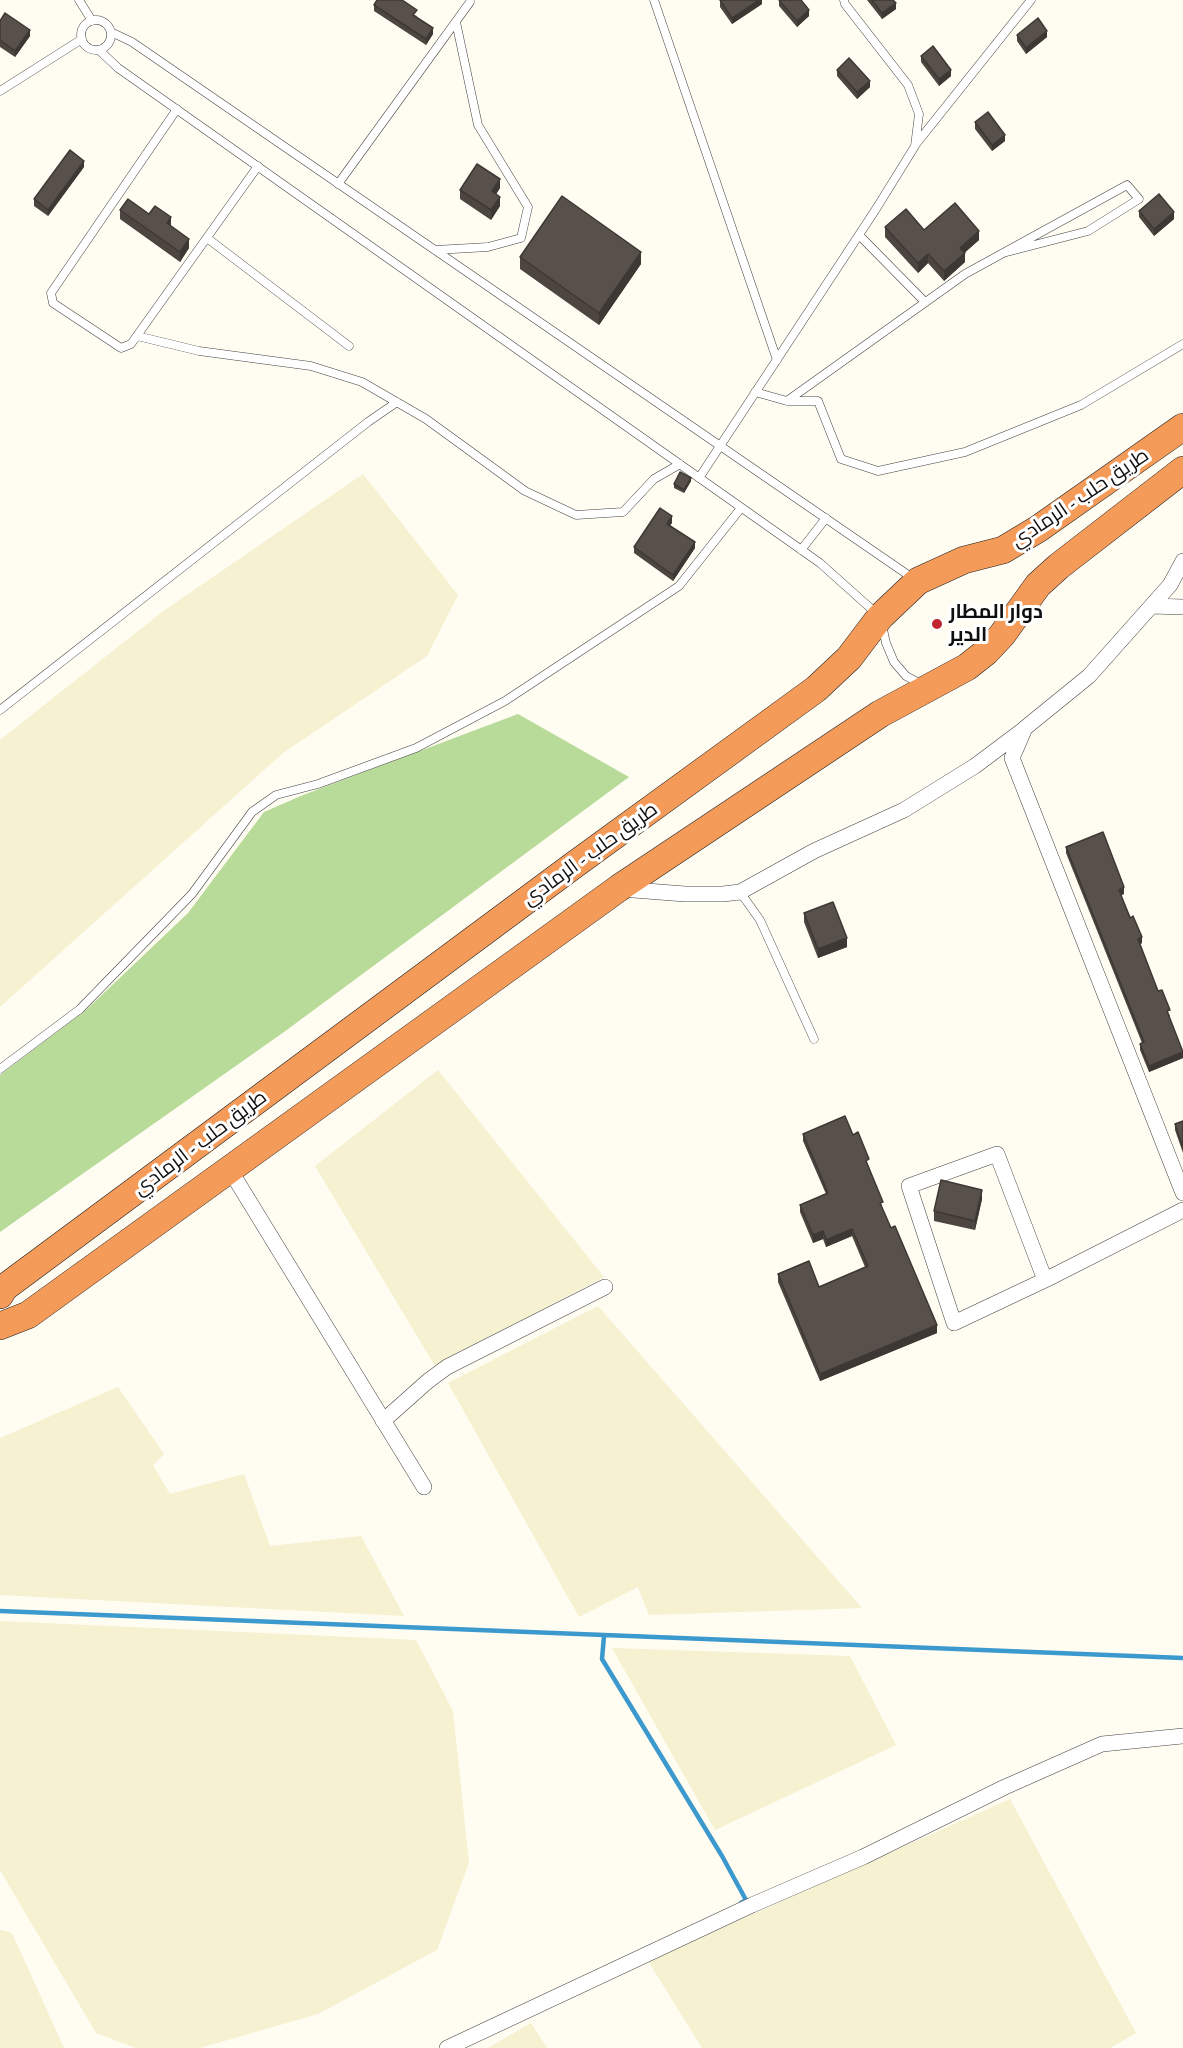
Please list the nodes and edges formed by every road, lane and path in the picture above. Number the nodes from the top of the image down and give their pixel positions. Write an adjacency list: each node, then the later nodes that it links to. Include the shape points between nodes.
1 (79, 0): 6 (lane)
2 (654, 0): 24 (lane)
3 (844, 0): 13 (lane, via 908,85 919,114)
4 (1031, 0): 13 (lane)
5 (469, 1): 7 (lane)
6 (92, 21): 8 (lane, via 107,25); 9 (lane, via 82,31)
7 (456, 22): 15 (lane); 18 (lane, via 478,125 528,207 521,238 488,247)
8 (111, 32): 10 (lane, via 106,47); 15 (lane, via 132,42)
9 (82, 39): 10 (lane, via 92,50); 11 (lane)
10 (99, 50): 12 (lane)
11 (0, 91)
12 (177, 109): 14 (lane); 21 (lane, via 51,293 53,303 121,348)
13 (915, 146): 16 (lane)
14 (258, 166): 17 (lane); 30 (lane)
15 (338, 184): 18 (lane)
16 (859, 235): 20 (lane); 24 (lane)
17 (207, 238): 21 (lane); 23 (lane)
18 (435, 250): 29 (lane)
19 (1003, 253): 19 (lane, via 1127,185 1139,199 1088,231); 20 (lane)
20 (925, 303): 26 (lane)
21 (137, 336): 27 (lane, via 199,351 311,366 362,382)
22 (1183, 344): 26 (lane, via 1081,405 965,452 878,471 841,459 818,401)
23 (349, 346)
24 (777, 360): 25 (lane)
25 (755, 392): 26 (lane); 29 (lane)
26 (787, 401)
27 (397, 402): 30 (lane, via 525,491 576,515 623,512 654,479); 42 (lane)
28 (1183, 427): 37 (highway, طريق حلب - الرمادي, via 1012,545 964,560)
29 (720, 446): 32 (lane); 34 (lane)
30 (680, 464): 32 (lane)
31 (1183, 470): 41 (highway, طريق حلب - الرمادي, via 1038,585 986,652)
32 (699, 478): 33 (lane)
33 (741, 508): 35 (lane); 47 (lane, via 679,586 505,701 416,748 276,795 252,812 192,894 80,1009)
34 (826, 518): 35 (lane); 37 (lane)
35 (801, 550): 40 (lane)
36 (1183, 561): 38 (street)
37 (918, 581): 40 (highway, طريق حلب - الرمادي)
38 (1152, 606): 39 (street); 43 (street, via 1089,676)
39 (1183, 607)
40 (880, 617): 41 (lane, via 894,662 906,676); 53 (highway, طريق حلب - الرمادي, via 849,658 816,689 498,921 4,1288)
41 (927, 688): 44 (highway, طريق حلب - الرمادي, via 862,726)
42 (0, 710)
43 (1025, 728): 45 (street, via 975,766 904,810 814,850); 49 (street, via 1012,758)
44 (618, 888): 45 (street, via 685,894); 48 (highway, طريق حلب - الرمادي)
45 (740, 892): 46 (lane, via 760,920)
46 (814, 1039)
47 (0, 1069)
48 (230, 1170): 54 (highway, طريق حلب - الرمادي, via 28,1316); 55 (street)
49 (1183, 1192)
50 (1183, 1210): 51 (street)
51 (1045, 1280): 51 (street, via 997,1155 909,1186 954,1323)
52 (604, 1287): 55 (street, via 447,1367)
53 (0, 1295)
54 (0, 1326)
55 (383, 1421): 56 (street)
56 (423, 1487)
57 (1183, 1736): 58 (street, via 1102,1744)
58 (447, 2048)

